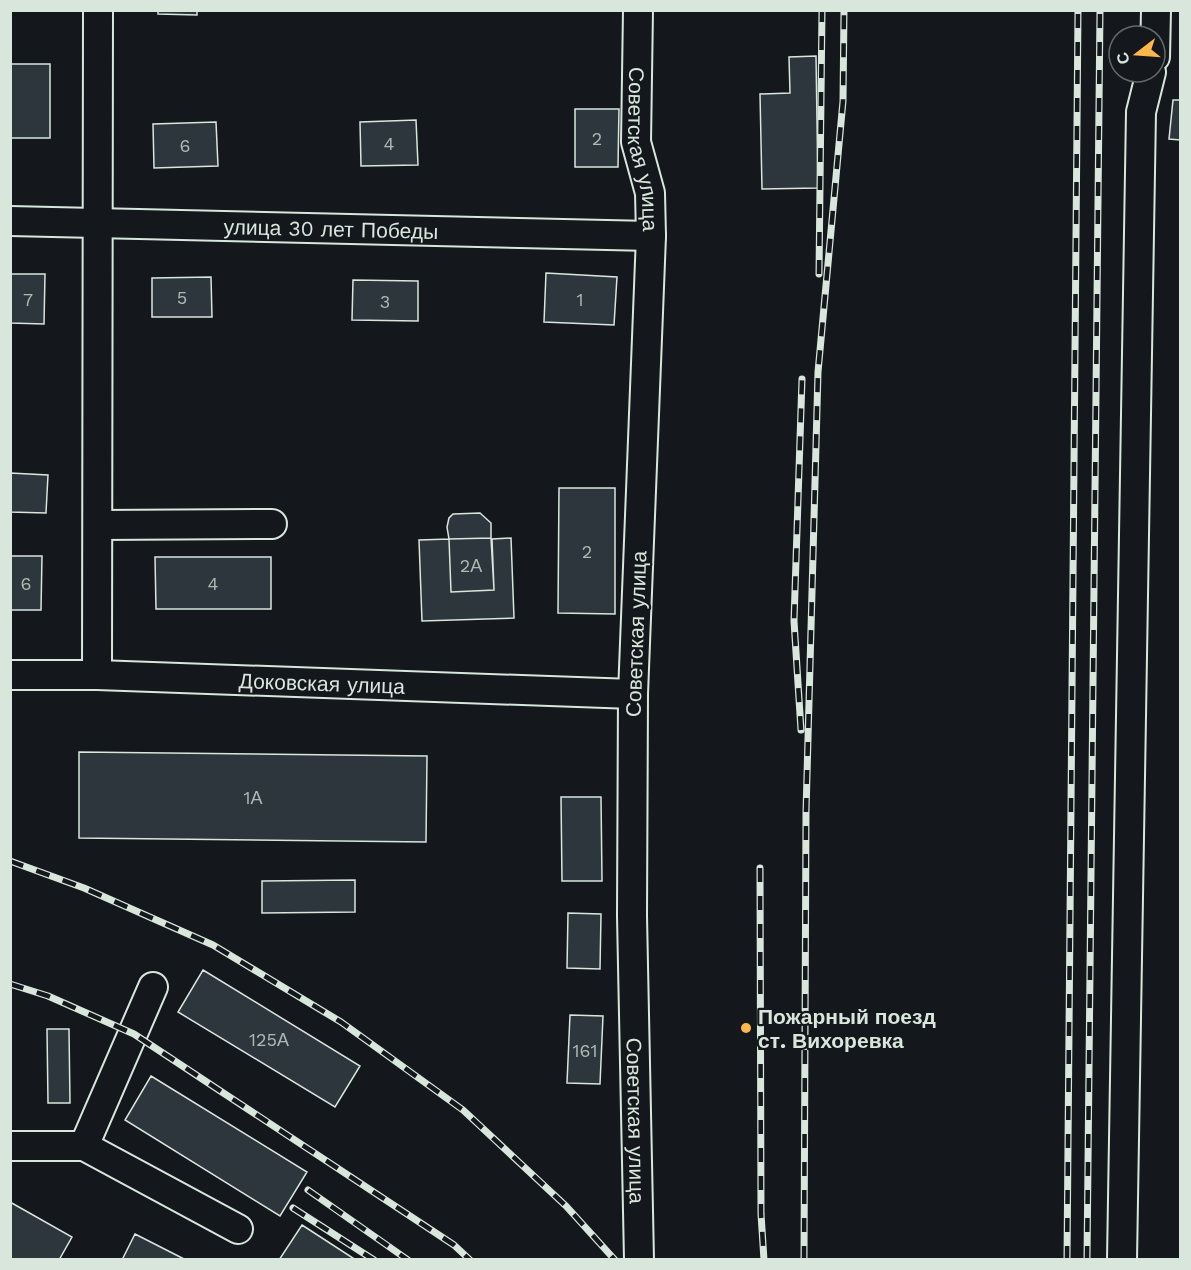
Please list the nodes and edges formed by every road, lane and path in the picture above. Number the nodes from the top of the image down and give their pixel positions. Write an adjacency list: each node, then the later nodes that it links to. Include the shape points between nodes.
1 (98, 10): 5 (street)
2 (638, 10): 6 (street, Советская улица, via 636,142 650,193)
3 (1148, 84): 17 (street, via 1141,112)
4 (10, 221): 5 (street, улица 30 лет Победы)
5 (98, 222): 6 (street, улица 30 лет Победы); 8 (street)
6 (651, 236): 11 (street, Советская улица)
7 (272, 524): 8 (street)
8 (99, 525): 10 (street)
9 (10, 675): 10 (street, Доковская улица)
10 (97, 675): 11 (street, Доковская улица)
11 (633, 694): 16 (street, Советская улица, via 632,916)
12 (153, 987): 14 (street)
13 (10, 1146): 14 (street)
14 (84, 1146): 15 (street)
15 (238, 1229)
16 (639, 1260)
17 (1122, 1260)

